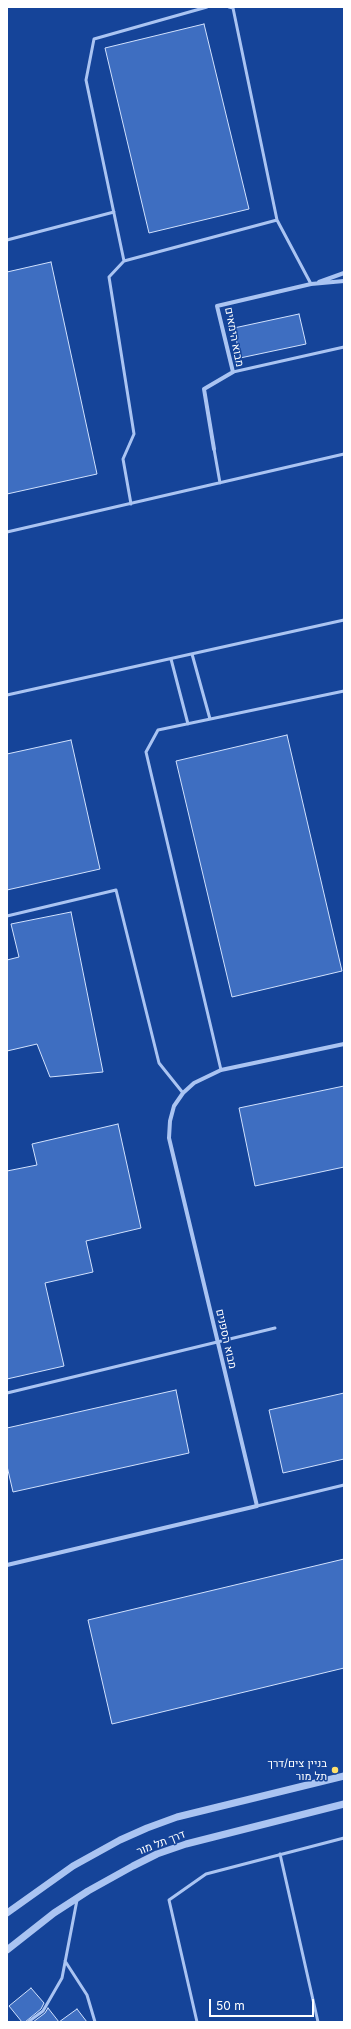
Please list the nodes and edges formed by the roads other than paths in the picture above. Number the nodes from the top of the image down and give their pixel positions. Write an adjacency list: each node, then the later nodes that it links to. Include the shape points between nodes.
1 (207, 7): 3 (lane, via 94,39 86,80)
2 (228, 7): 4 (lane, via 233,8)
3 (114, 212): 5 (lane); 6 (lane)
4 (277, 220): 6 (lane); 9 (lane)
5 (7, 240)
6 (124, 260): 15 (lane, via 109,277 134,434 123,459)
7 (344, 272): 9 (street, מבוא הימאים)
8 (344, 280): 9 (street, מבוא הימאים)
9 (311, 284): 11 (street, מבוא הימאים, via 217,306)
10 (344, 347): 11 (lane)
11 (233, 372): 12 (street, מבוא הימאים, via 204,389)
12 (214, 449): 14 (lane)
13 (344, 454): 14 (lane)
14 (220, 483): 15 (lane)
15 (131, 504): 16 (lane)
16 (7, 532)
17 (344, 620): 18 (lane)
18 (192, 654): 19 (lane); 22 (lane)
19 (171, 659): 21 (lane); 23 (lane)
20 (344, 691): 22 (lane)
21 (7, 695)
22 (210, 719): 23 (lane)
23 (188, 724): 26 (lane, via 158,730 146,752)
24 (7, 916): 27 (lane, via 116,890 159,1063)
25 (344, 1044): 26 (street, מבוא הספנים)
26 (221, 1070): 27 (street, מבוא הספנים, via 194,1083)
27 (183, 1093): 29 (street, מבוא הספנים, via 174,1106 169,1138)
28 (275, 1328): 29 (lane)
29 (218, 1342): 30 (lane); 32 (street, מבוא הספנים)
30 (7, 1393)
31 (344, 1485): 32 (lane)
32 (257, 1506): 33 (street)
33 (7, 1565)
34 (344, 1776): 39 (street, דרך תל מור, via 177,1817 146,1828 73,1866)
35 (344, 1804): 38 (street, דרך תל מור, via 186,1844 133,1866)
36 (344, 1838): 37 (lane)
37 (280, 1854): 44 (lane, via 206,1874 169,1900); 45 (lane)
38 (78, 1897): 40 (street, דרך תל מור); 41 (lane)
39 (7, 1912)
40 (7, 1950)
41 (65, 1961): 42 (lane, via 62,1978 51,1998 43,2011); 43 (lane, via 86,1994)
42 (28, 2022)
43 (95, 2022)
44 (197, 2022)
45 (318, 2022)

